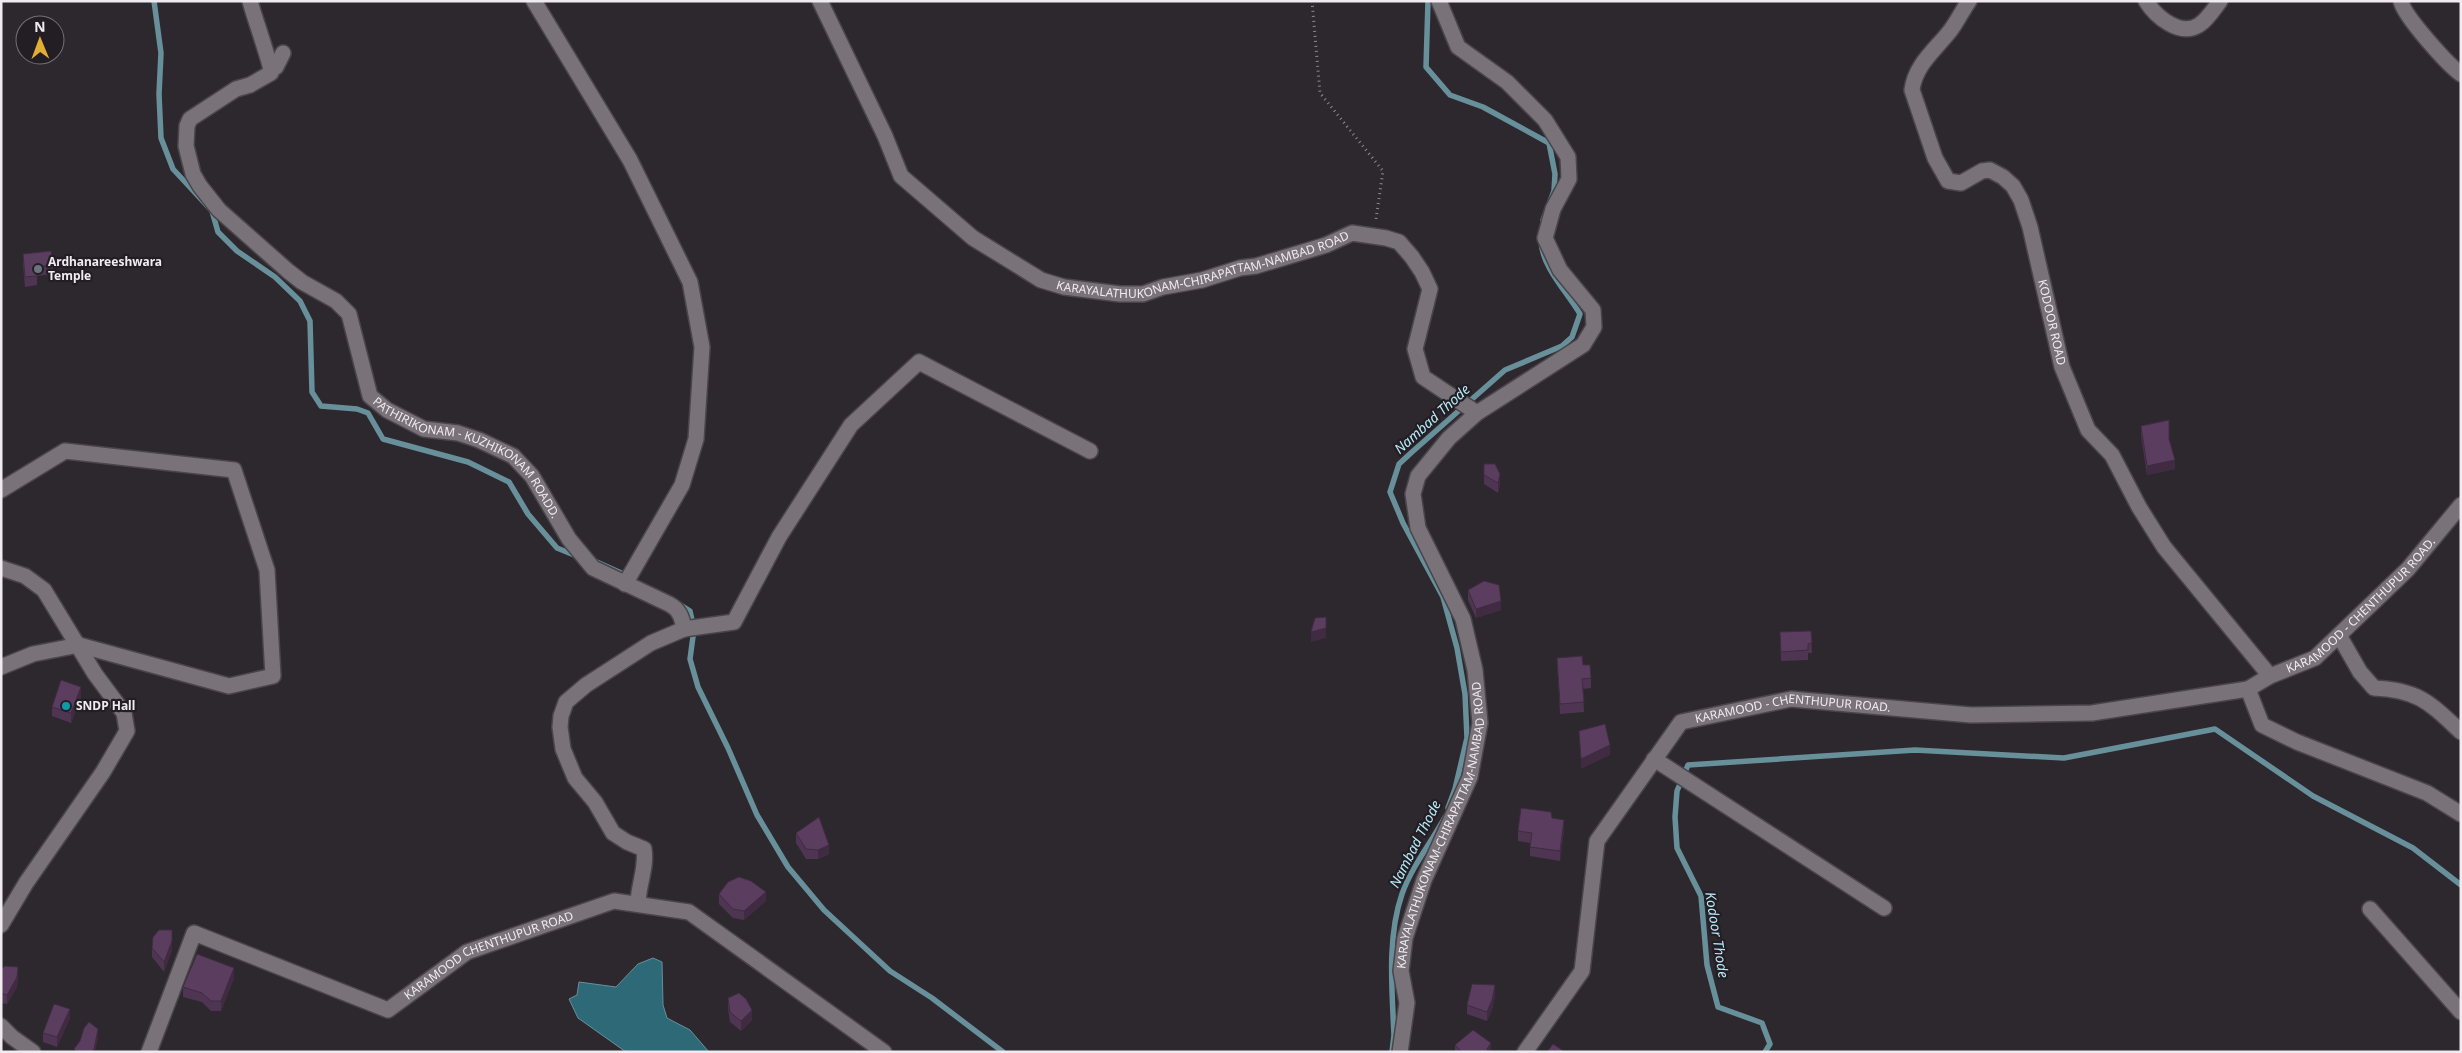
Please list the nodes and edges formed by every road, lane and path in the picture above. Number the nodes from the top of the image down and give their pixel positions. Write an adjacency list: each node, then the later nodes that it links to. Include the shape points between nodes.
1 (250, 1): 11 (street)
2 (534, 1): 19 (street, via 630,160 690,282 702,347 696,439 682,485)
3 (820, 1): 13 (street, KARAYALATHUKONAM-CHIRAPATTAM-NAMBAD ROAD, via 901,176 973,238 1041,280 1100,292 1143,294 1288,258 1352,233)
4 (1312, 1): 13 (path, via 1320,93 1383,171)
5 (1439, 1): 14 (street, via 1458,47 1507,82 1539,114 1568,157 1569,179 1553,209 1545,238 1560,270 1593,310 1594,327 1583,344)
6 (1969, 1): 24 (street, KODOOR ROAD, via 1913,81 1912,90 1935,158 1948,181 1961,184 1982,171 1990,170 2013,186 2030,227 2062,367 2088,430 2112,455 2138,507 2164,547)
7 (2146, 1): 8 (street, via 2173,26 2188,30 2200,24)
8 (2220, 1)
9 (2401, 1): 12 (street, via 2450,67)
10 (283, 53): 11 (street, via 276,67)
11 (272, 67): 19 (street, PATHIRIKONAM - KUZHIKONAM ROADD., via 271,73 236,89 190,119 186,146 193,174 200,186 219,210 288,271 336,300 349,314 370,396 387,410 424,429 458,433 513,456 532,476 569,539 592,568)
12 (2461, 74)
13 (1374, 235): 14 (street, KARAYALATHUKONAM-CHIRAPATTAM-NAMBAD ROAD, via 1399,242 1420,267 1430,289 1415,349 1423,377)
14 (1477, 413): 38 (street, KARAYALATHUKONAM-CHIRAPATTAM-NAMBAD ROAD, via 1448,438 1418,476 1414,494 1418,528 1463,619 1475,670 1480,724 1470,776 1424,880 1405,938 1401,970 1407,1004)
15 (1090, 451): 20 (street, via 919,362 850,425 779,537 734,622)
16 (1, 490): 22 (street, via 65,451 234,470 267,570 273,676 229,686)
17 (2461, 505): 21 (street, KARAMOOD - CHENTHUPUR ROAD., via 2408,569)
18 (1, 568): 22 (street, via 25,576 44,590)
19 (625, 584): 20 (street, PATHIRIKONAM - KUZHIKONAM ROADD., via 676,608)
20 (684, 628): 29 (street, via 621,661 575,694 562,709 563,749 575,778 614,833 644,850)
21 (2340, 637): 24 (street, KARAMOOD - CHENTHUPUR ROAD., via 2315,658); 26 (street, via 2360,672 2374,688 2392,688 2420,697)
22 (78, 645): 23 (street, via 33,654); 32 (street, via 124,713 127,731)
23 (1, 667)
24 (2270, 676): 25 (street, KARAMOOD - CHENTHUPUR ROAD.)
25 (2248, 689): 27 (street, KARAMOOD - CHENTHUPUR ROAD., via 2092,712 1971,715 1791,699 1681,722); 28 (street, via 2262,725 2427,793)
26 (2461, 732)
27 (1654, 760): 30 (street); 39 (street, KARAMOOD - CHENTHUPUR ROAD., via 1597,841 1582,971)
28 (2461, 814)
29 (638, 904): 36 (street, KARAMOOD CHENTHUPUR ROAD, via 614,901 467,952 388,1010 194,933); 37 (street, KARAMOOD CHENTHUPUR ROAD, via 689,912)
30 (1884, 908)
31 (2370, 909): 33 (street)
32 (1, 925)
33 (2461, 1012)
34 (1, 1026): 35 (street)
35 (33, 1052)
36 (149, 1052)
37 (884, 1052)
38 (1400, 1052)
39 (1525, 1052)

